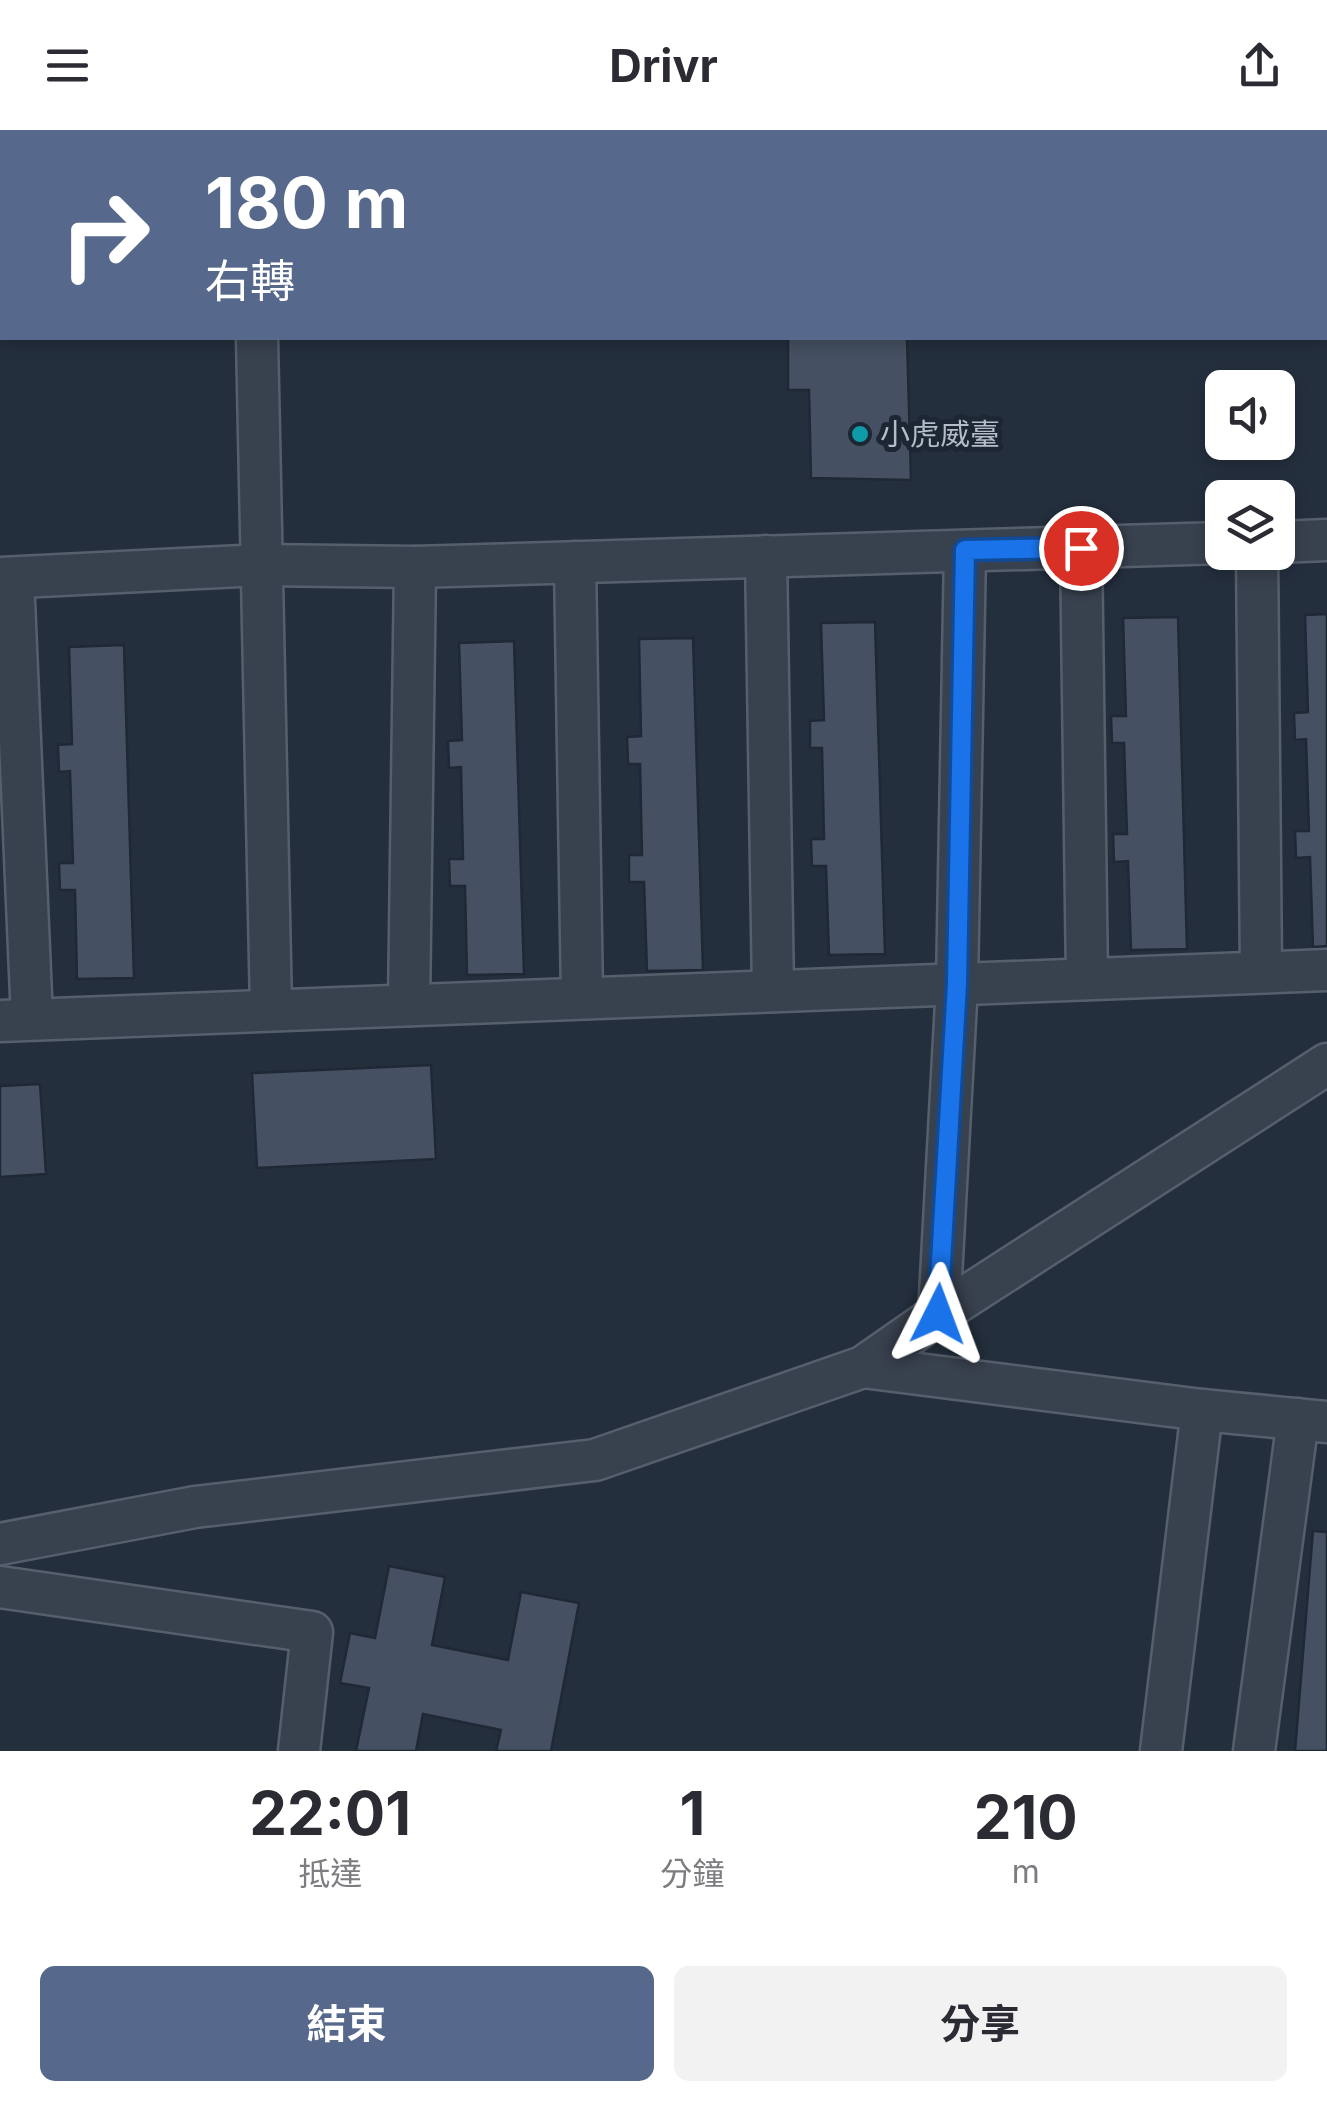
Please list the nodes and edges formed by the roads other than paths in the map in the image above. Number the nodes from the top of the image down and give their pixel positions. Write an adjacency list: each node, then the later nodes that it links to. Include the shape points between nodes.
1 (257, 340): 9 (lane)
2 (1327, 540): 3 (lane)
3 (1295, 541)
4 (1205, 544): 5 (lane)
5 (1081, 548): 6 (lane); 15 (lane)
6 (965, 550): 7 (lane); 16 (lane)
7 (766, 556): 8 (lane); 17 (lane)
8 (575, 562): 10 (lane); 18 (lane)
9 (261, 564): 10 (lane); 12 (lane); 20 (lane)
10 (415, 567): 19 (lane)
11 (1258, 570): 14 (lane)
12 (7, 578): 21 (lane)
13 (1327, 970): 14 (lane)
14 (1261, 972): 15 (lane)
15 (1086, 979): 16 (lane)
16 (957, 984): 17 (lane); 23 (lane)
17 (773, 991): 18 (lane)
18 (582, 998): 19 (lane)
19 (409, 1005): 20 (lane)
20 (271, 1010): 21 (lane)
21 (16, 1020)
22 (1327, 1064): 23 (lane)
23 (938, 1314): 24 (lane)
24 (863, 1367): 25 (lane); 27 (lane, via 595,1460 195,1507)
25 (1202, 1410): 26 (lane); 30 (lane)
26 (1312, 1421): 31 (lane)
27 (0, 1544)
28 (0, 1587): 29 (lane, via 312,1632)
29 (299, 1751)
30 (1161, 1751)
31 (1254, 1751)

